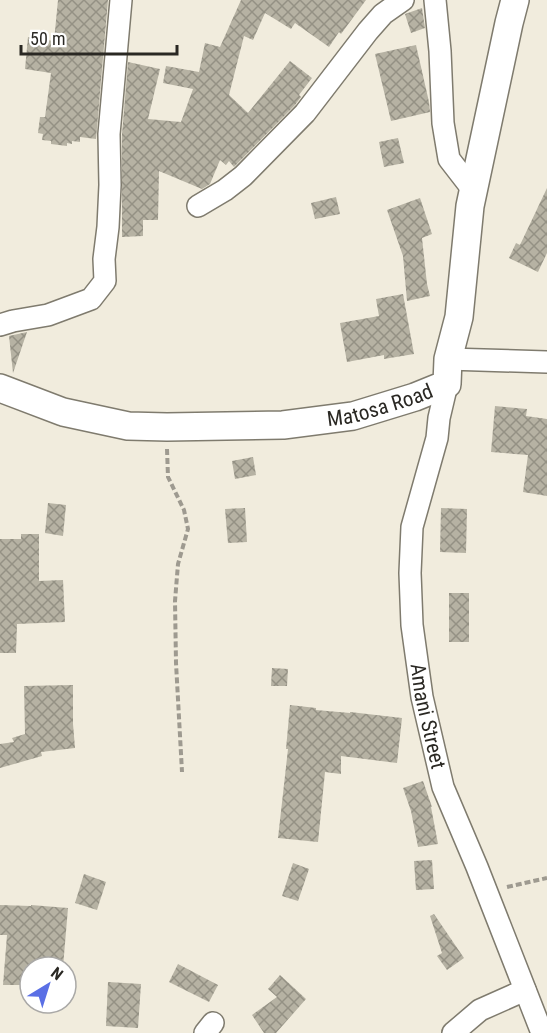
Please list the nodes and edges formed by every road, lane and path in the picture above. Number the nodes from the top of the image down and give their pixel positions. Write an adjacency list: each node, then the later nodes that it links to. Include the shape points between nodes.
1 (121, 0): 7 (street, via 110,134 105,281 91,299 48,315)
2 (403, 0): 6 (street, via 383,14 305,113 251,168)
3 (435, 0): 5 (street, via 449,159)
4 (515, 0): 5 (street, Matosa Road)
5 (473, 190): 9 (street, Matosa Road, via 459,317)
6 (198, 206)
7 (0, 325)
8 (547, 362): 9 (street)
9 (448, 371): 11 (street, Matosa Road, via 415,397 353,416 283,425); 14 (street, Amani Street, via 437,438 412,527 412,625 422,697 443,787)
10 (0, 388): 11 (street, Matosa Road, via 63,412 128,426)
11 (167, 428): 12 (path, via 168,477 184,510 188,529 178,564 175,602)
12 (182, 772)
13 (547, 878): 14 (path)
14 (486, 892): 15 (street, Amani Street)
15 (525, 990): 16 (street, via 480,1010); 17 (street, Amani Street)
16 (453, 1033)
17 (542, 1033)

